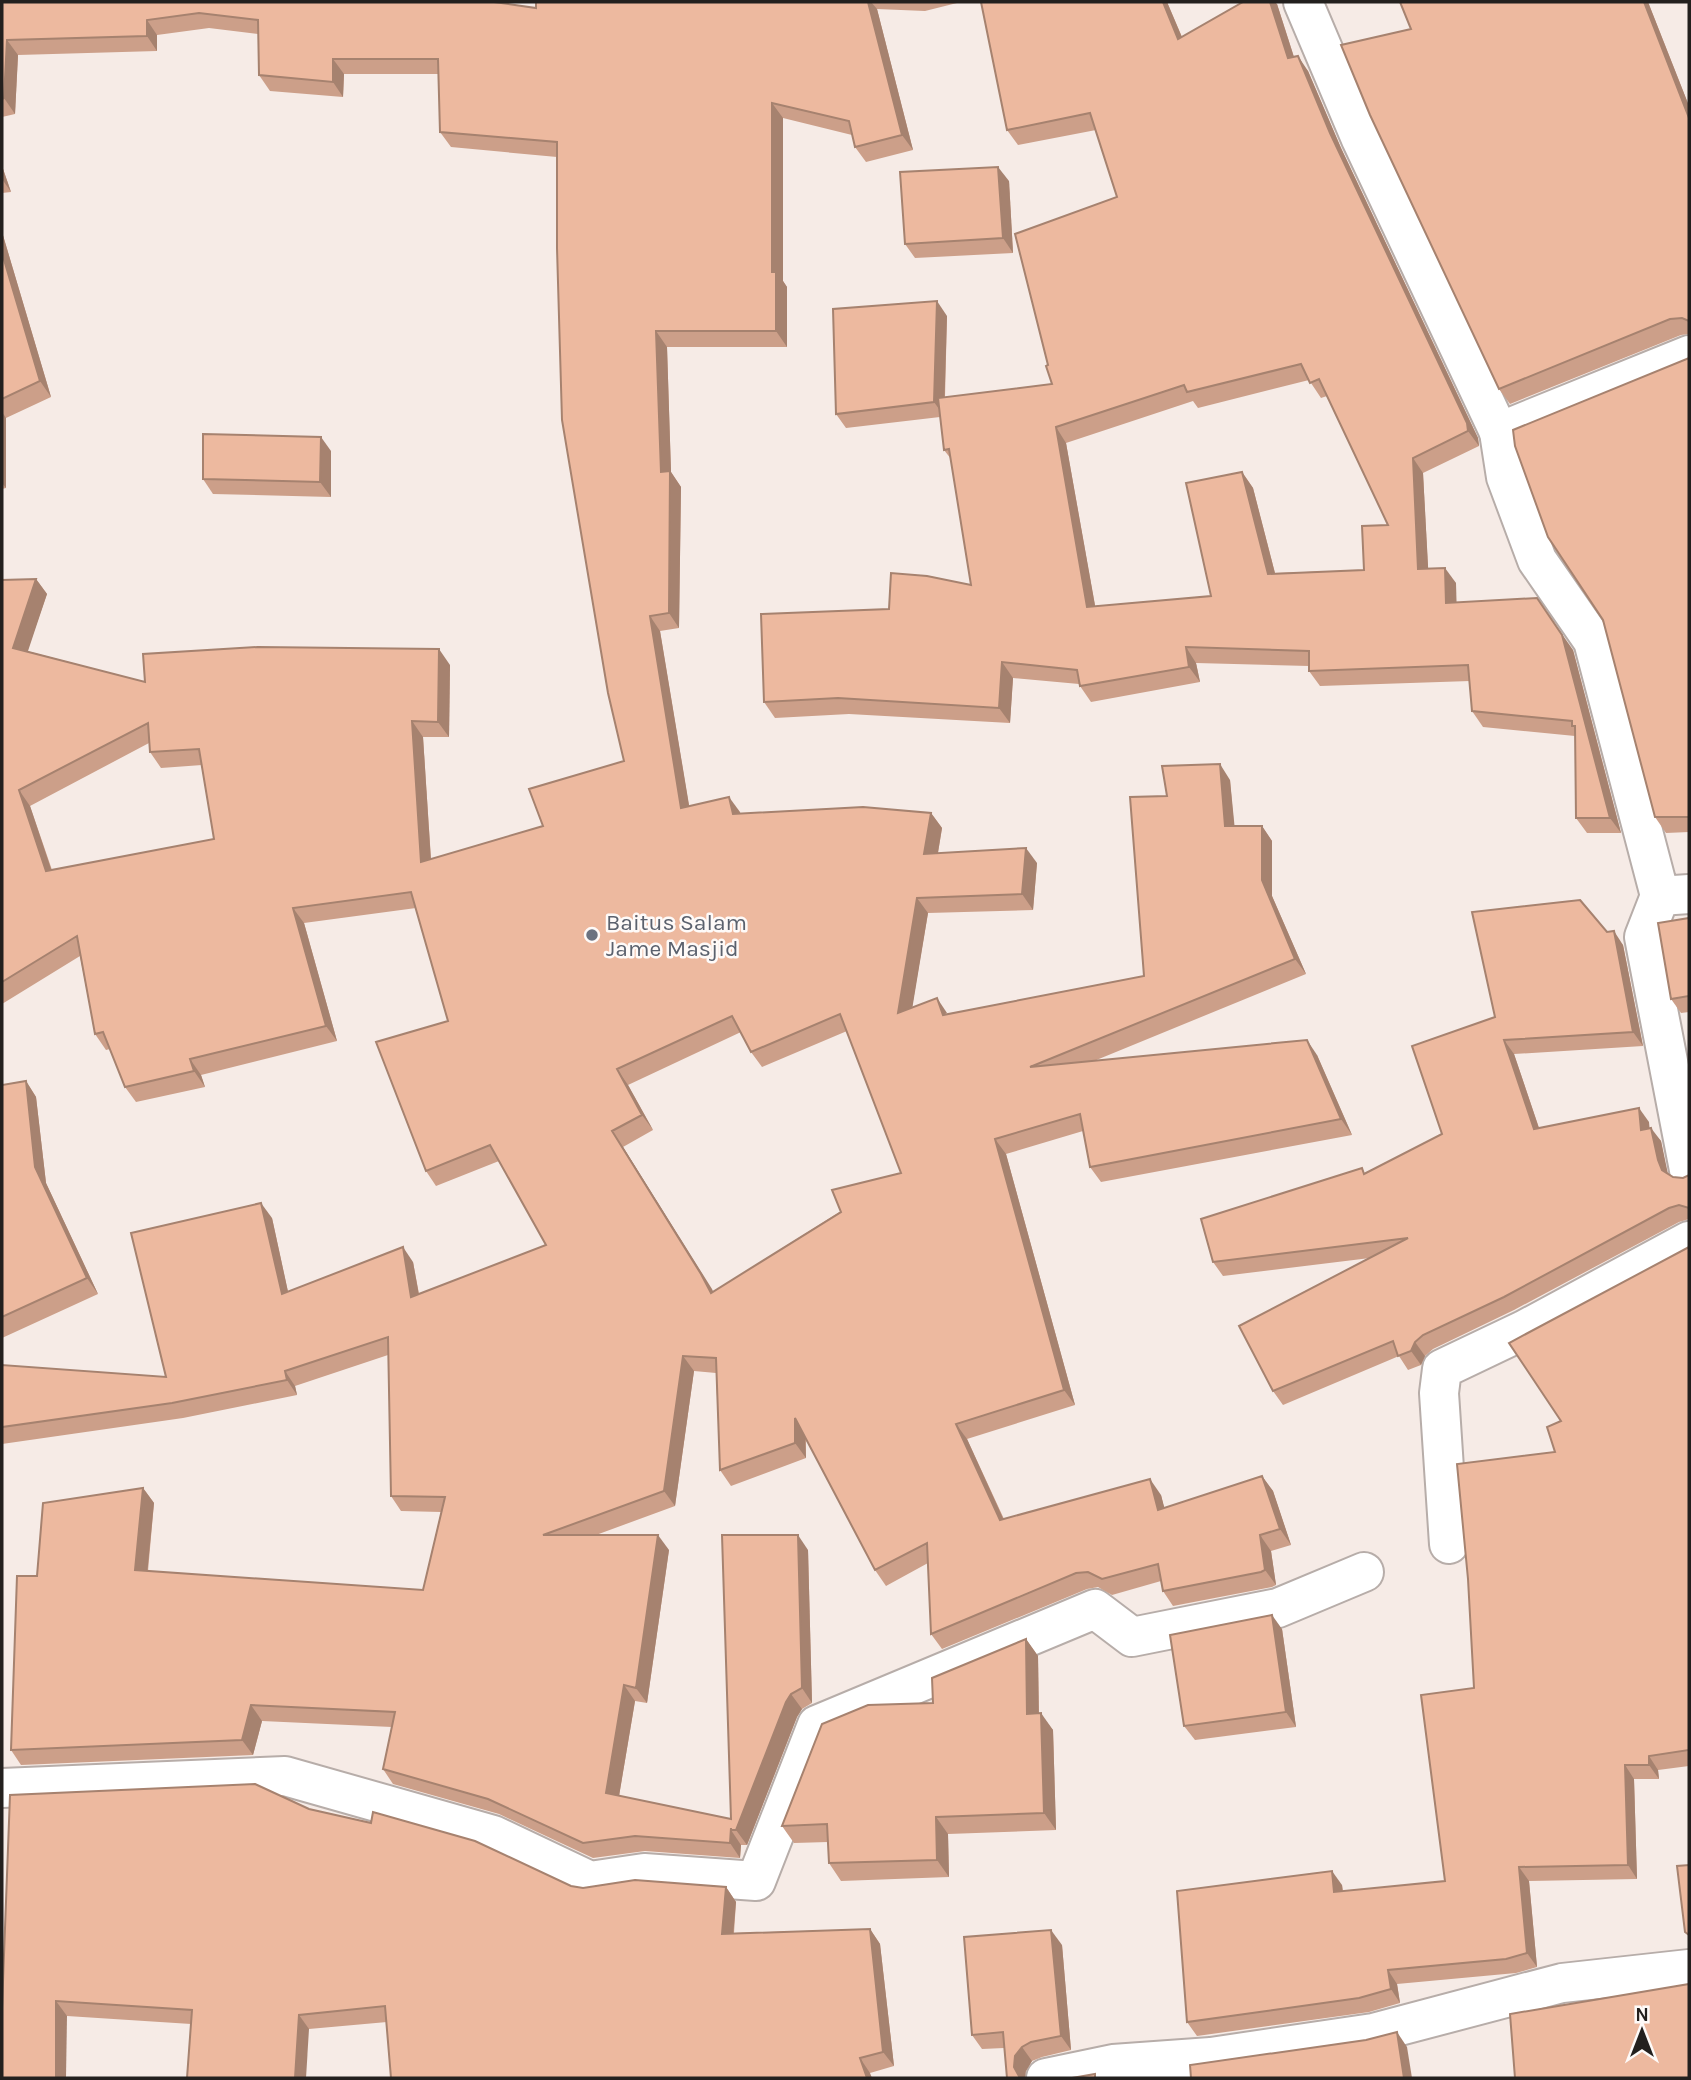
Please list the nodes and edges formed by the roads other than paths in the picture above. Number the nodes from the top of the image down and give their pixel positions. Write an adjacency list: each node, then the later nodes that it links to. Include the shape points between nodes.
1 (1303, 2): 3 (street, via 1361,139)
2 (1689, 355): 3 (street)
3 (1499, 432): 4 (street, via 1506,477 1537,560 1593,640)
4 (1675, 895): 5 (street, via 1644,937)
5 (1689, 1170)
6 (1689, 1241): 7 (street, via 1524,1330 1442,1368 1439,1393)
7 (1449, 1544)
8 (1364, 1572): 9 (street, via 1278,1608 1132,1637 1095,1609 817,1725 756,1881 644,1873 590,1881 494,1835 285,1776)
9 (2, 1788)
10 (1689, 1969): 11 (street, via 1562,1983 1373,2033)
11 (1114, 2071): 12 (street)
12 (1046, 2078)

